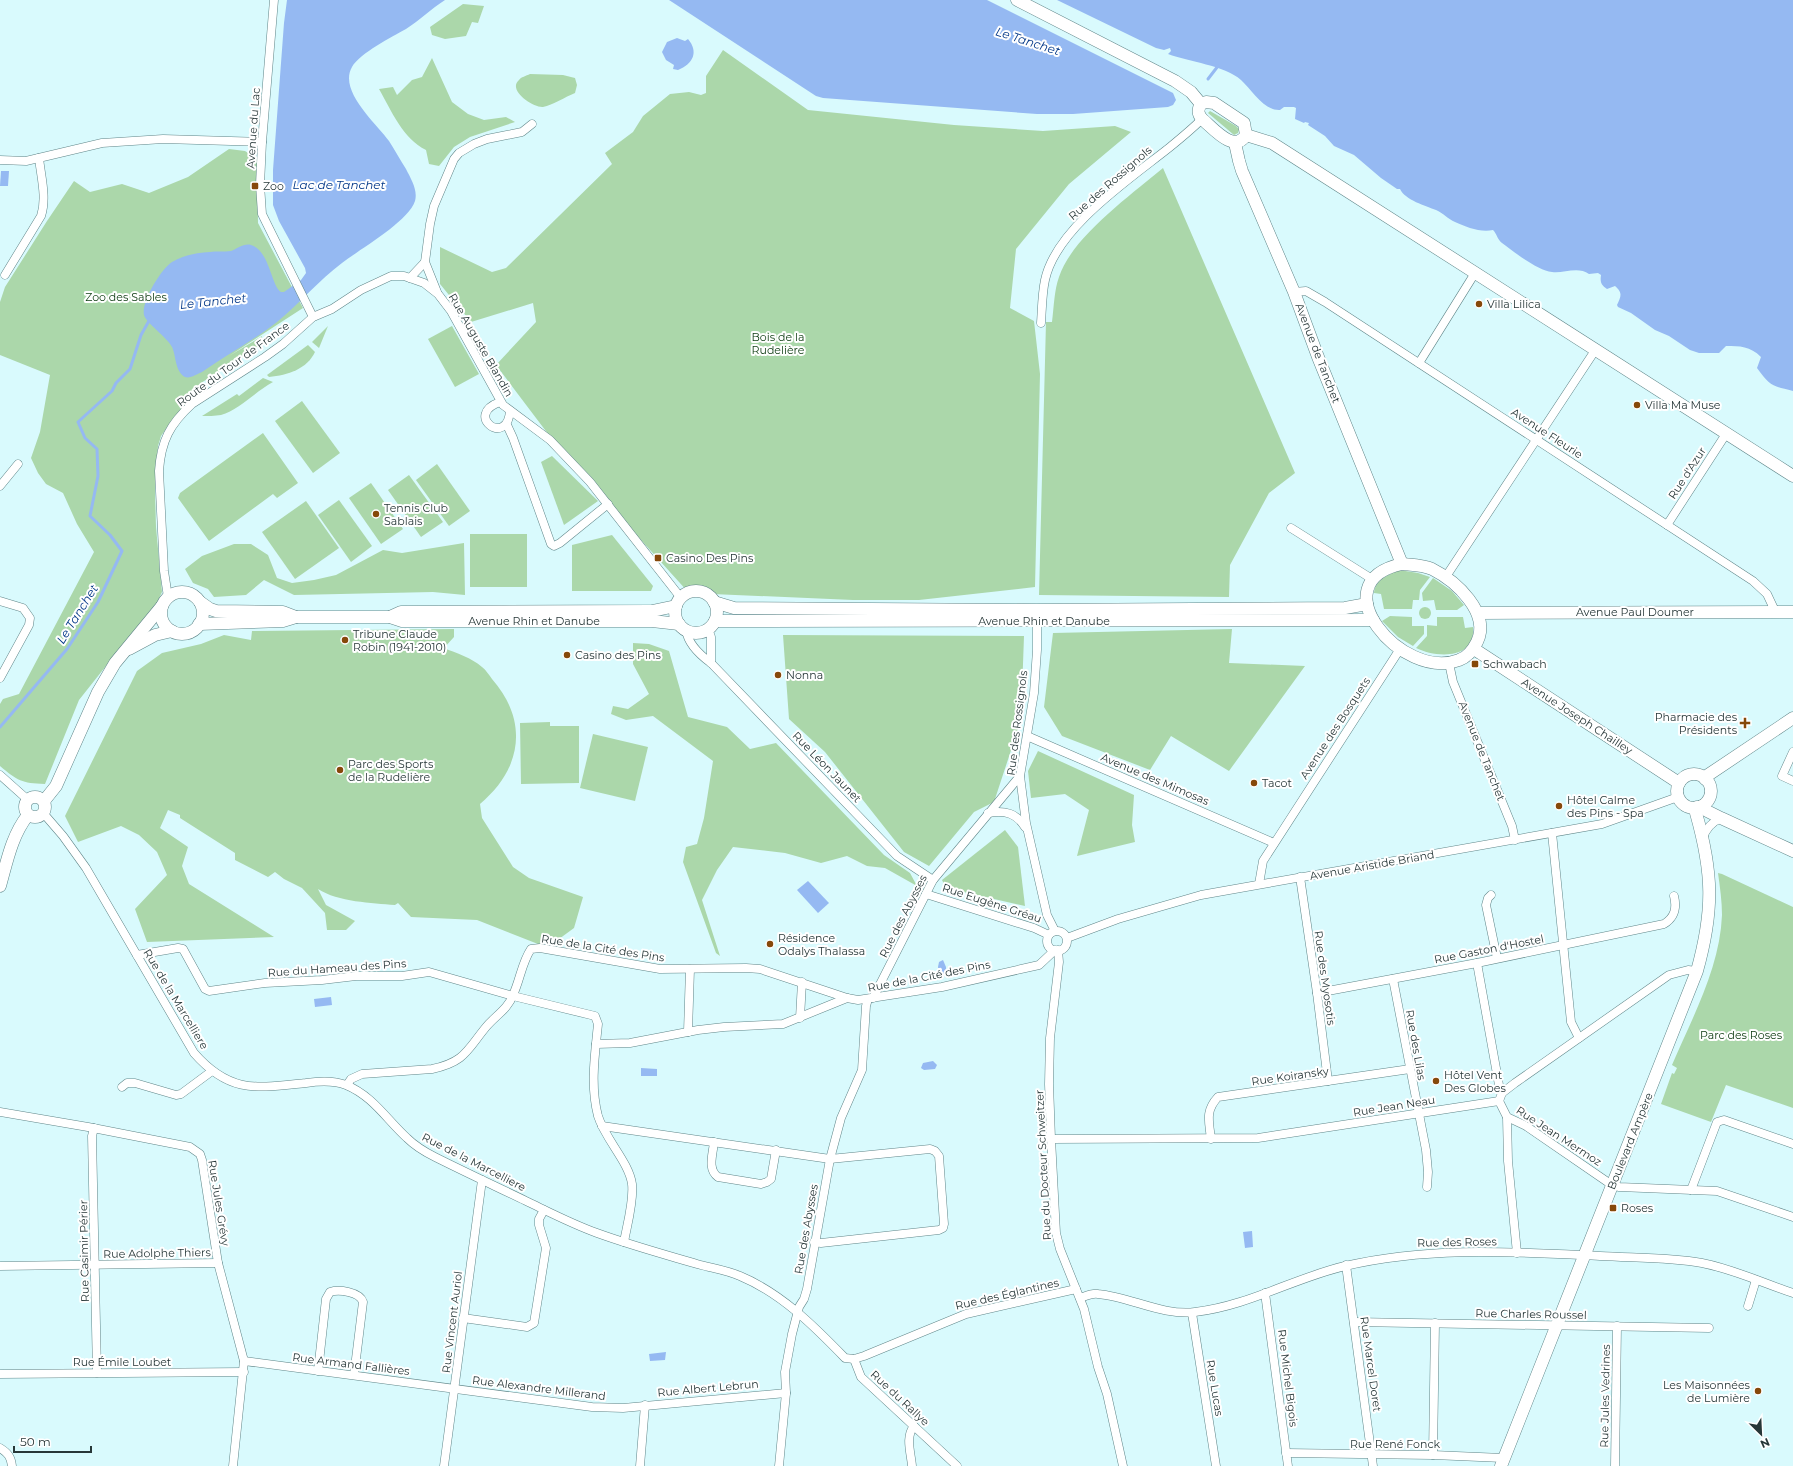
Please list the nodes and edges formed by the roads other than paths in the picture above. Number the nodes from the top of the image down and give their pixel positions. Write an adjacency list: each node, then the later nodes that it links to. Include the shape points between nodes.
1 (274, 0): 7 (street, Avenue du Lac)
2 (1017, 0): 3 (street, via 1175,81 1191,92)
3 (1201, 104): 4 (street, via 1198,112); 6 (street, via 1212,102 1241,121 1246,127)
4 (1202, 119): 8 (street, via 1230,142); 18 (street, Rue des Rossignols, via 1076,226 1060,247 1045,280)
5 (532, 124): 11 (street, via 522,132 474,144 454,159 434,206)
6 (1246, 135): 8 (street); 12 (street, via 1272,143)
7 (262, 142): 9 (street, via 163,139 102,143); 17 (street, Avenue du Lac, via 262,214)
8 (1236, 143): 15 (street, Avenue de Tanchet, via 1238,161)
9 (39, 158): 10 (street, via 26,161); 13 (street, via 44,209)
10 (0, 160)
11 (425, 262): 14 (street); 16 (street)
12 (1475, 273): 19 (street); 20 (street)
13 (5, 274)
14 (410, 278): 16 (street, Rue Auguste Blandin, via 424,283); 17 (street, Rue Auguste Blandin, via 391,276)
15 (1294, 292): 20 (street, Avenue Fleurie, via 1306,291); 32 (street, Avenue de Tanchet)
16 (438, 294): 21 (street, Rue Auguste Blandin, via 451,311)
17 (313, 317): 36 (street, Route du Tour de France, via 265,357 192,404 168,432 163,442 159,471)
18 (1041, 323)
19 (1596, 349): 24 (street); 25 (street)
20 (1419, 363): 25 (street, Avenue Fleurie)
21 (500, 402): 22 (street, Rue Auguste Blandin); 23 (street, via 488,408 485,414 486,421 494,428)
22 (510, 411): 23 (street); 29 (street, Rue Auguste Blandin, via 550,440)
23 (507, 425): 29 (street, via 551,544 554,546 560,543)
24 (1726, 434): 27 (street); 30 (street, Rue d'Azur)
25 (1537, 440): 30 (street, Avenue Fleurie); 33 (street)
26 (18, 464): 28 (street)
27 (1793, 476)
28 (0, 486)
29 (608, 504): 38 (street, Rue Auguste Blandin)
30 (1667, 525): 41 (street, Avenue Fleurie, via 1754,581 1767,594)
31 (1291, 528): 34 (street)
32 (1402, 564): 33 (street, via 1431,569); 34 (street, via 1390,566)
33 (1445, 578): 43 (street, via 1465,595)
34 (1372, 579): 40 (street, via 1368,588)
35 (0, 601): 57 (street, via 23,608 30,618 29,625)
36 (165, 602): 37 (street, via 179,592 186,592); 51 (street, via 161,612 163,622); 54 (street)
37 (200, 602): 45 (street, Avenue Rhin et Danube, via 216,611 283,612); 48 (street, via 203,614)
38 (679, 602): 39 (street, via 689,593 697,592 707,594); 46 (street, Avenue Rhin et Danube, via 652,611 401,612); 50 (street, via 676,618)
39 (714, 602): 44 (street, Avenue Rhin et Danube, via 734,608); 49 (street, via 717,608)
40 (1367, 604): 44 (street, Avenue Rhin et Danube, via 1345,608); 47 (street)
41 (1775, 611): 42 (street, Avenue Paul Doumer); 43 (street, Avenue Paul Doumer)
42 (1793, 612)
43 (1478, 613): 53 (street, via 1482,629)
44 (1037, 616): 47 (street, Avenue Rhin et Danube); 49 (street, Avenue Rhin et Danube); 59 (street, Rue des Rossignols, via 1034,693)
45 (296, 617): 46 (street, Avenue Rhin et Danube); 48 (street, Avenue Rhin et Danube, via 284,621)
46 (390, 617): 50 (street, Avenue Rhin et Danube, via 402,621 652,621)
47 (1373, 620): 52 (street, via 1380,631)
48 (199, 624): 51 (street, via 186,633)
49 (712, 625): 50 (street, via 699,633); 55 (street)
50 (683, 627): 55 (street, Rue Léon Jaunet, via 687,639 702,657)
51 (172, 631): 54 (street, via 155,635)
52 (1400, 649): 56 (street, via 1422,659); 78 (street, Avenue des Bosquets)
53 (1474, 649): 56 (street, via 1465,657); 65 (street, Avenue Joseph Chailley)
54 (127, 650): 68 (street, via 115,663 98,692 56,786)
55 (711, 663): 81 (street, Rue Léon Jaunet, via 897,856)
56 (1449, 663): 77 (street, Avenue de Tanchet, via 1453,682 1512,826)
57 (0, 678)
58 (1793, 718): 63 (street)
59 (1027, 736): 62 (street, Rue des Rossignols); 78 (street, Avenue des Mimosas)
60 (1793, 752): 64 (street, via 1782,776)
61 (0, 775): 67 (street)
62 (1020, 776): 70 (street, Rue des Abysses); 74 (street, Rue des Rossignols)
63 (1705, 778): 65 (street, via 1690,774); 69 (street, via 1710,786 1710,795)
64 (1793, 781)
65 (1679, 783): 66 (street)
66 (1678, 797): 69 (street, via 1687,806); 75 (street, Avenue Aristide Briand, via 1602,824)
67 (28, 800): 68 (street, via 37,797); 72 (street, via 25,809)
68 (44, 801): 71 (street)
69 (1699, 806): 73 (street); 76 (street, Boulevard Ampère, via 1696,812)
70 (988, 813): 74 (street, via 1009,813 1020,819); 81 (street, Rue des Abysses)
71 (44, 814): 72 (street, via 35,818); 91 (street, Rue de la Marcelliere, via 86,868)
72 (28, 815): 83 (street, via 11,844)
73 (1721, 818): 76 (street, via 1709,827); 79 (street)
74 (1028, 831): 87 (street, Rue des Rossignols)
75 (1552, 833): 77 (street, Avenue Aristide Briand); 89 (street)
76 (1704, 838): 95 (street, Boulevard Ampère, via 1710,891 1706,935)
77 (1515, 840): 80 (street, Avenue Aristide Briand)
78 (1274, 843): 82 (street, Avenue des Bosquets, via 1263,861)
79 (1793, 851)
80 (1300, 877): 82 (street, Avenue Aristide Briand); 98 (street, Rue des Myosotis)
81 (933, 880): 84 (street, Rue des Abysses)
82 (1259, 884): 88 (street, Avenue Aristide Briand, via 1160,906)
83 (0, 886)
84 (926, 894): 87 (street, Rue Eugène Gréau); 101 (street, Rue des Abysses)
85 (1491, 895): 92 (street, via 1486,905)
86 (1674, 896): 89 (street, Rue Gaston d'Hostel, via 1676,906 1673,917 1664,924)
87 (1052, 933): 88 (street, via 1063,933); 90 (street, via 1048,944)
88 (1067, 938): 90 (street, via 1065,946)
89 (1563, 945): 92 (street, Rue Gaston d'Hostel); 104 (street, via 1571,1022)
90 (1056, 950): 101 (street, Rue de la Cité des Pins, via 1039,965); 117 (street, Rue du Docteur Schweitzer, via 1059,962 1050,1038)
91 (137, 955): 99 (street, Rue du Hameau des Pins, via 182,949 205,989 209,991 265,983 356,976 402,976 429,972); 107 (street, Rue de la Marcelliere, via 194,1053)
92 (1497, 958): 93 (street, Rue Gaston d'Hostel)
93 (1477, 963): 96 (street, Rue Gaston d'Hostel); 111 (street, Rue Jean Mermoz)
94 (690, 969): 97 (street, Rue de la Cité des Pins, via 760,969); 99 (street, Rue de la Cité des Pins, via 660,969 540,948 531,949); 103 (street)
95 (1698, 971): 104 (street, Rue Jean Neau, via 1688,970 1669,975); 124 (street, Boulevard Ampère)
96 (1393, 979): 98 (street, Rue Gaston d'Hostel); 106 (street, Rue des Lilas)
97 (802, 982): 100 (street, Rue de la Cité des Pins); 102 (street)
98 (1317, 993): 108 (street, Rue des Myosotis)
99 (513, 996): 105 (street, via 595,1016 598,1024); 109 (street, Rue de la Cité des Pins, via 471,1048 452,1063 432,1069 362,1074 351,1078)
100 (847, 998): 101 (street, Rue de la Cité des Pins); 102 (street)
101 (870, 999): 122 (street, Rue des Abysses, via 866,1006 862,1070 841,1118)
102 (800, 1018): 103 (street, via 776,1025 745,1025)
103 (688, 1032): 105 (street, via 637,1042)
104 (1579, 1038): 111 (street, Rue Jean Neau)
105 (596, 1044): 115 (street, via 594,1087)
106 (1410, 1069): 108 (street, Rue Koiransky); 113 (street, Rue des Lilas)
107 (212, 1071): 109 (street, Rue de la Marcelliere, via 223,1078 251,1087 332,1081); 110 (street, via 181,1094 135,1083 127,1083)
108 (1328, 1081): 118 (street, Rue Koiransky, via 1218,1097 1209,1112)
109 (347, 1085): 123 (street, Rue de la Marcelliere, via 371,1100 407,1138 421,1148)
110 (122, 1087)
111 (1500, 1097): 113 (street, Rue Jean Neau); 114 (street, Rue Jean Mermoz)
112 (0, 1112): 116 (street, Rue Jules Grévy)
113 (1418, 1113): 118 (street, Rue Jean Neau, via 1258,1138); 125 (street, Rue des Lilas, via 1426,1150)
114 (1507, 1117): 124 (street, Rue Jean Mermoz, via 1526,1126); 131 (street, via 1508,1161)
115 (602, 1126): 119 (street); 129 (street, via 626,1168 632,1184)
116 (94, 1128): 133 (street, Rue Jules Grévy, via 190,1147 200,1154); 134 (street, Rue Casimir Périer, via 92,1136)
117 (1051, 1139): 118 (street, Rue Jean Neau); 138 (street, Rue du Docteur Schweitzer, via 1056,1233)
118 (1211, 1139)
119 (714, 1142): 121 (street); 121 (street, via 711,1169 713,1174 718,1178 760,1184 771,1179)
120 (1793, 1144): 126 (street, via 1724,1120 1717,1122)
121 (776, 1150): 122 (street)
122 (830, 1159): 130 (street, Rue des Abysses); 130 (street, via 930,1149 935,1151 938,1156 944,1224 939,1230)
123 (482, 1180): 127 (street, Rue de la Marcelliere); 145 (street, Rue Vincent Auriol)
124 (1613, 1185): 126 (street, via 1624,1188); 132 (street, Boulevard Ampère)
125 (1427, 1187)
126 (1691, 1190): 128 (street, via 1717,1191)
127 (544, 1210): 129 (street, Rue de la Marcelliere); 145 (street, via 539,1225 546,1248 534,1323 527,1327)
128 (1793, 1217)
129 (624, 1242): 144 (street, Rue de la Marcelliere, via 738,1275 779,1298)
130 (814, 1242): 144 (street, Rue des Abysses, via 807,1289)
131 (1517, 1253): 132 (street, Rue des Roses); 135 (street, Rue des Roses, via 1434,1252)
132 (1585, 1255): 137 (street, Rue des Roses, via 1703,1263); 148 (street, Boulevard Ampère)
133 (218, 1264): 134 (street, Rue Adolphe Thiers); 152 (street, Rue Jules Grévy)
134 (95, 1265): 136 (street, Rue Adolphe Thiers); 155 (street, Rue Casimir Périer)
135 (1346, 1265): 139 (street, Rue des Roses); 146 (street, Rue Marcel Doret)
136 (0, 1266)
137 (1756, 1280): 140 (street, Rue des Roses); 142 (street)
138 (1076, 1290): 141 (street, Rue du Docteur Schweitzer); 151 (street, Rue des Églantines, via 966,1314)
139 (1265, 1293): 143 (street, Rue des Roses, via 1222,1307); 163 (street, Rue Michel Bigois)
140 (1793, 1293)
141 (1080, 1298): 143 (street, Rue des Roses, via 1098,1294 1174,1312); 174 (street, Rue du Docteur Schweitzer, via 1107,1394)
142 (1748, 1306)
143 (1192, 1312): 175 (street, Rue Lucas)
144 (798, 1313): 151 (street, via 845,1358); 159 (street, Rue des Abysses, via 785,1372)
145 (463, 1318): 158 (street, Rue Vincent Auriol)
146 (1354, 1322): 147 (street, Rue Charles Roussel); 164 (street, Rue Marcel Doret)
147 (1435, 1323): 148 (street, Rue Charles Roussel); 165 (street)
148 (1556, 1326): 149 (street, Rue Charles Roussel); 166 (street, Boulevard Ampère)
149 (1617, 1326): 150 (street, Rue Charles Roussel); 178 (street, Rue Jules Vedrines)
150 (1709, 1328)
151 (854, 1359): 161 (street, Rue du Rallye, via 861,1377)
152 (244, 1361): 153 (street, Rue Armand Fallières); 154 (street, Rue Jules Grévy)
153 (318, 1371): 157 (street, Rue Armand Fallières); 157 (street, via 326,1299 330,1292 334,1291 355,1294 363,1302)
154 (244, 1372): 155 (street, Rue Émile Loubet); 168 (street, Rue Jules Grévy)
155 (97, 1373): 156 (street, Rue Émile Loubet)
156 (0, 1374)
157 (354, 1375): 158 (street, Rue Armand Fallières)
158 (455, 1389): 160 (street, Rue Alexandre Millerand, via 592,1407 623,1408); 169 (street, Rue Vincent Auriol)
159 (786, 1392): 160 (street, Rue Albert Lebrun); 171 (street, Rue des Abysses)
160 (645, 1405): 170 (street, Rue Albert Lebrun)
161 (914, 1426): 172 (street, via 909,1437); 173 (street, Rue du Rallye)
162 (0, 1448): 167 (street, via 11,1458)
163 (1286, 1453): 164 (street, Rue René Fonck); 176 (street, Rue Michel Bigois)
164 (1372, 1455): 165 (street, Rue René Fonck); 177 (street, Rue Marcel Doret)
165 (1433, 1455): 166 (street, Rue René Fonck)
166 (1502, 1462)
167 (12, 1466)
168 (233, 1466)
169 (444, 1466)
170 (640, 1466)
171 (778, 1466)
172 (912, 1466)
173 (957, 1466)
174 (1123, 1466)
175 (1216, 1466)
176 (1288, 1466)
177 (1373, 1466)
178 (1615, 1466)

